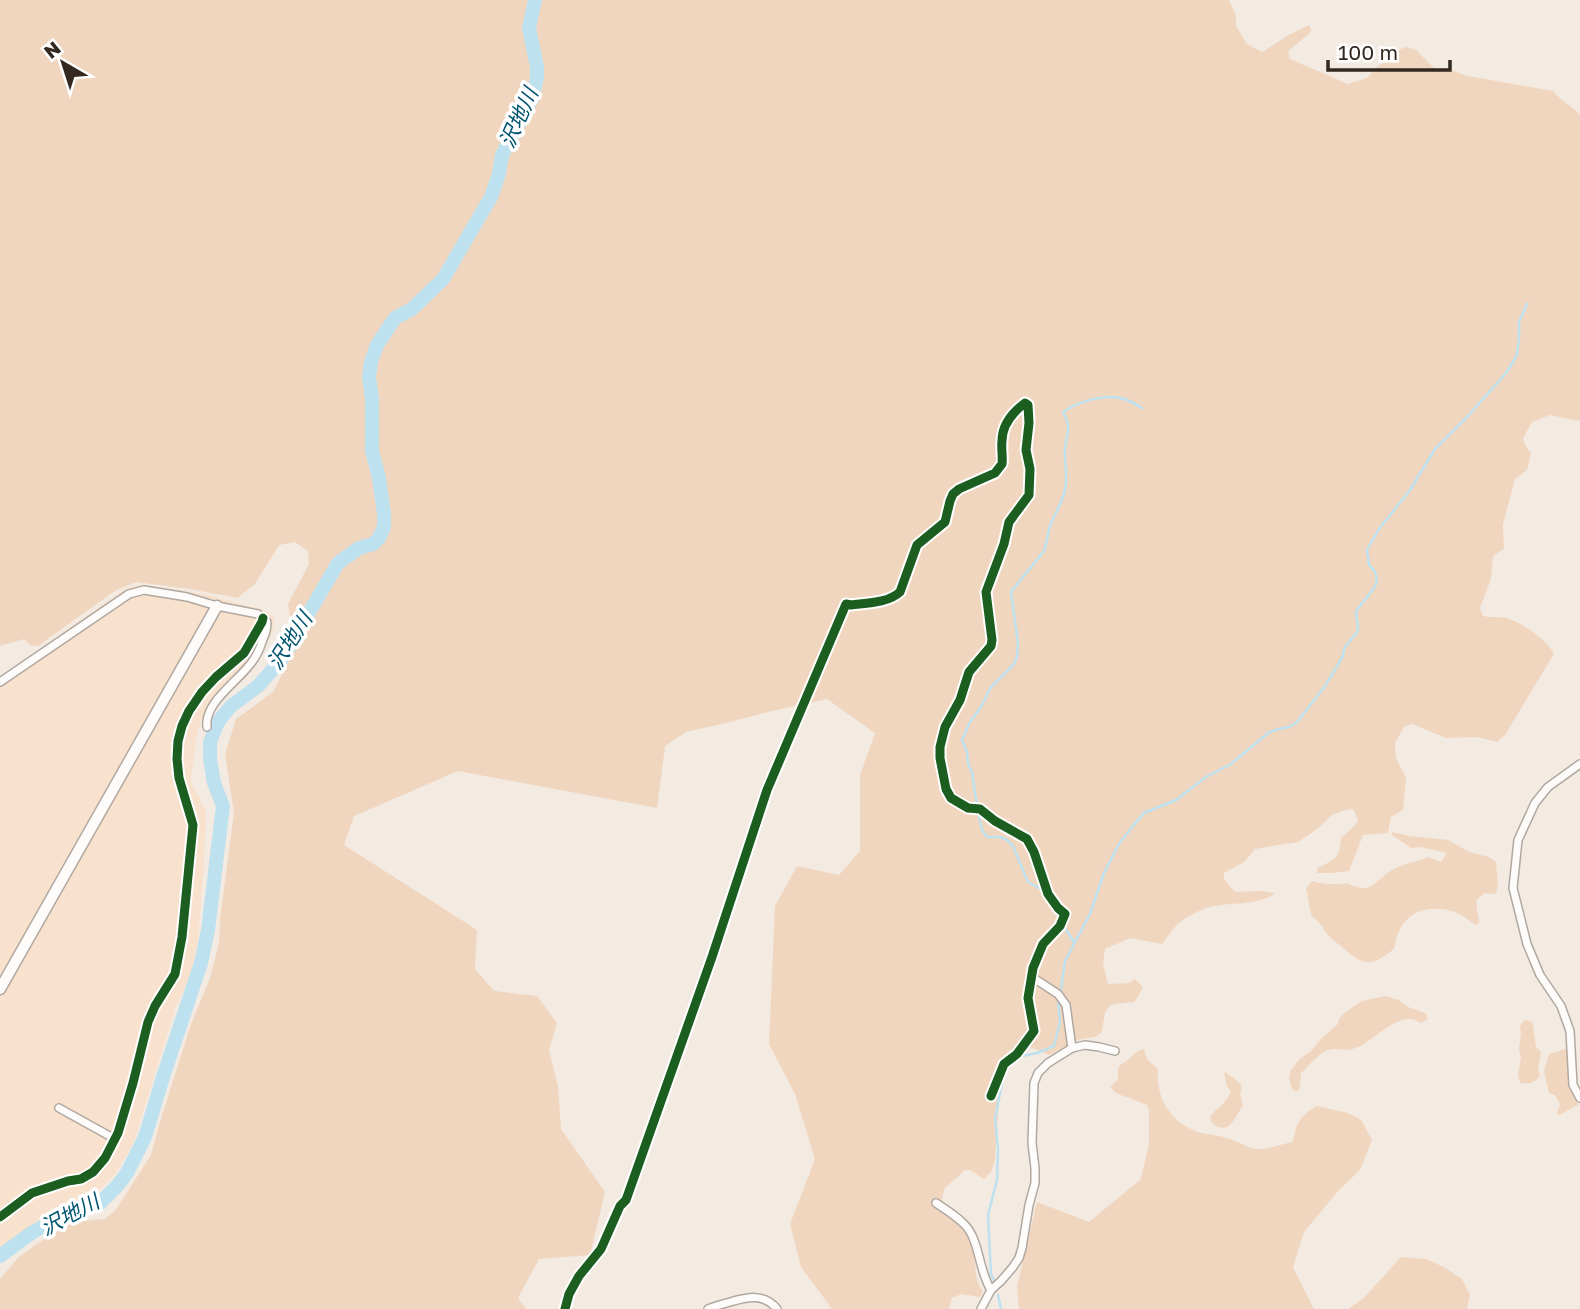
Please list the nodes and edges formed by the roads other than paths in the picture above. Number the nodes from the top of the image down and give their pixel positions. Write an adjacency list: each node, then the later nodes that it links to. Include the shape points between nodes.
1 (217, 606): 2 (street); 3 (street, via 144,590 129,594); 7 (street)
2 (263, 618): 4 (street, via 267,628 255,659 211,709); 13 (street, via 244,653 202,692 182,726 179,778 193,825 182,937 175,974 149,1022)
3 (0, 682)
4 (207, 727)
5 (1580, 764): 11 (street, via 1548,787 1535,803 1518,840 1513,888 1527,944 1570,1031 1573,1085)
6 (1032, 977): 8 (street, via 1058,993 1066,1005); 10 (street, via 1028,998 1034,1031 1004,1064); 17 (street, via 1043,944 1065,914 1048,894 1030,842 980,809 951,798 940,758 945,727 969,672 991,646 986,592 1009,522 1029,495 1026,450 1030,416 1025,403 1005,425 999,469 953,494 945,522 917,545 900,592 886,599 846,604 767,790 626,1200 601,1249 579,1276)
7 (0, 989)
8 (1072, 1048): 9 (street, via 1086,1045); 16 (street, via 1048,1063 1034,1083 1035,1183 1022,1248 1013,1267)
9 (1115, 1051)
10 (991, 1096)
11 (1580, 1098)
12 (59, 1108): 13 (street)
13 (116, 1139): 15 (street, via 93,1172 32,1193)
14 (936, 1203): 16 (street, via 970,1231)
15 (0, 1217)
16 (991, 1290): 20 (street)
17 (565, 1309)
18 (708, 1309): 19 (street, via 753,1296)
19 (777, 1309)
20 (981, 1309)

